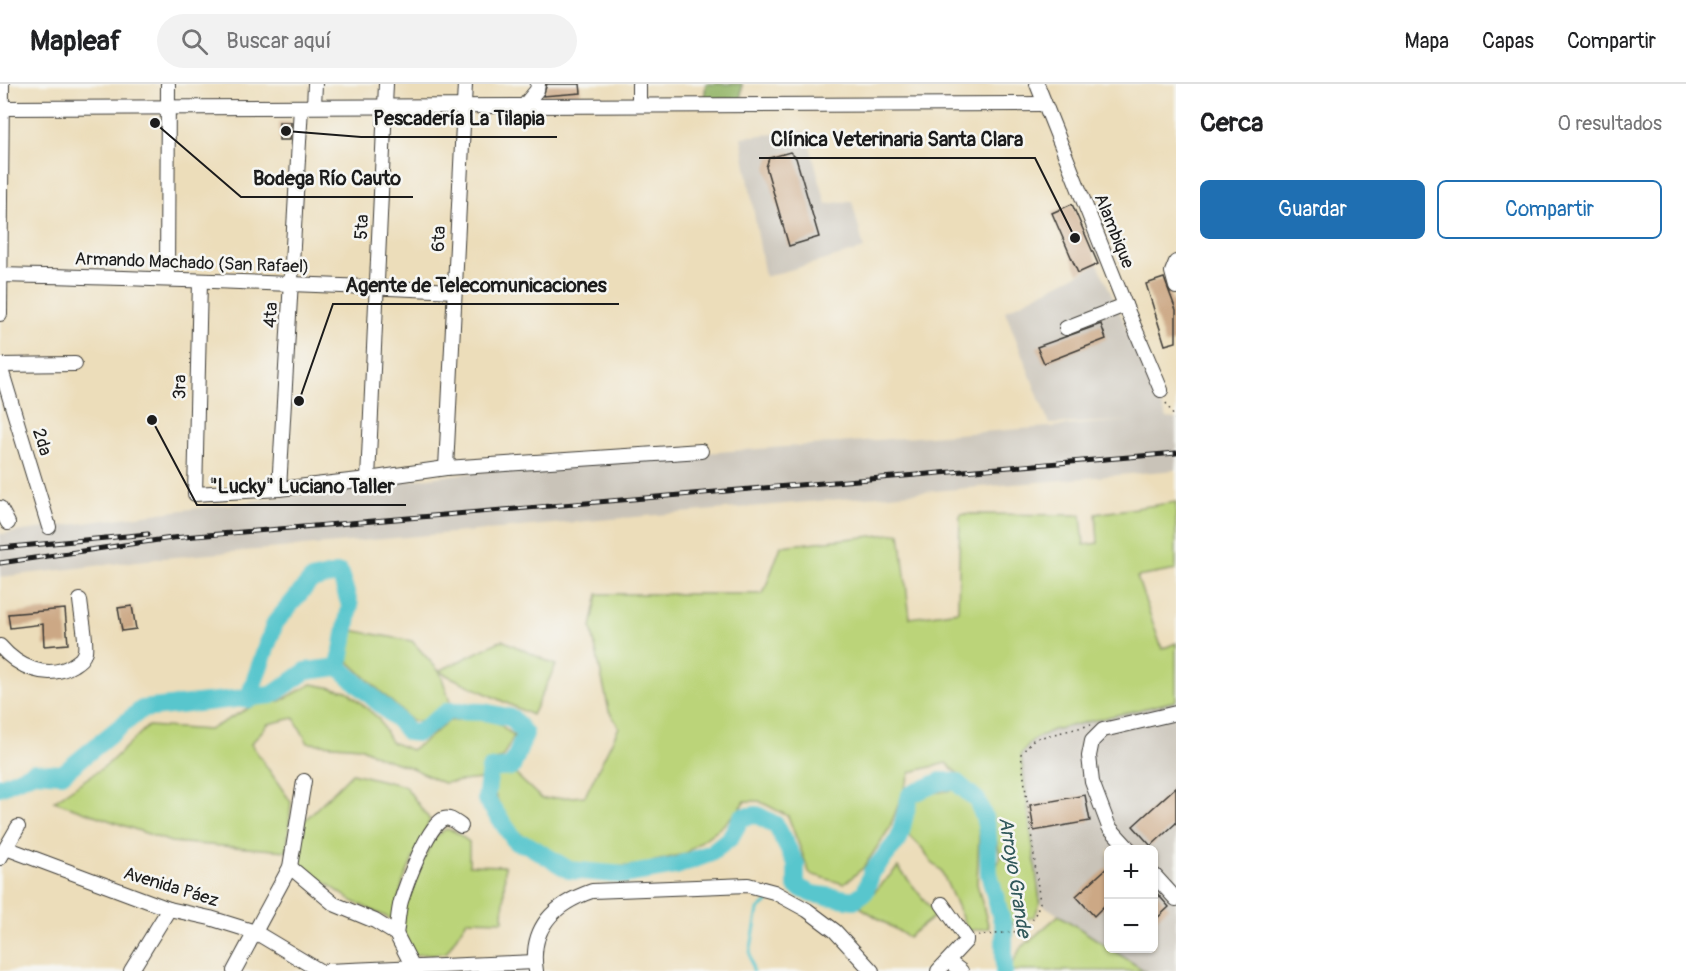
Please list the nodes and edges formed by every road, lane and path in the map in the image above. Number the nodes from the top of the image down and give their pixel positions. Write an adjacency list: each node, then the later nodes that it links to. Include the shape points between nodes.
1 (2, 84): 14 (street)
2 (168, 84): 15 (street)
3 (315, 84): 11 (street, 4ta)
4 (387, 84): 16 (street, 5ta)
5 (465, 84): 12 (street, 6ta)
6 (538, 84): 13 (street)
7 (639, 84): 10 (street)
8 (1037, 84): 9 (street, Alambique)
9 (1044, 104): 10 (street); 25 (street, Alambique)
10 (639, 105): 13 (street)
11 (308, 107): 15 (street); 16 (street); 21 (street, 4ta)
12 (464, 107): 13 (street); 16 (street); 24 (street, 6ta)
13 (523, 107)
14 (1, 108): 15 (street); 18 (street)
15 (169, 108): 19 (street)
16 (385, 108): 22 (street, 5ta)
17 (1176, 262): 23 (street, via 1172,272)
18 (0, 275): 19 (street, Armando Machado (San Rafael)); 26 (street)
19 (167, 278): 20 (street, Armando Machado (San Rafael))
20 (200, 281): 21 (street, Armando Machado (San Rafael)); 35 (street, 3ra, via 195,494)
21 (291, 285): 22 (street, Armando Machado (San Rafael)); 35 (street, 4ta)
22 (377, 287): 24 (street, Armando Machado (San Rafael)); 34 (street, 5ta)
23 (1176, 287)
24 (455, 291): 33 (street, 6ta)
25 (1125, 305): 27 (street); 30 (street, Alambique)
26 (0, 314)
27 (1066, 328)
28 (75, 364): 29 (street)
29 (0, 366): 38 (street, 2da)
30 (1161, 390): 31 (path)
31 (1176, 420)
32 (701, 451): 33 (street)
33 (446, 468): 34 (street)
34 (368, 479): 35 (street)
35 (279, 489)
36 (0, 508): 37 (street)
37 (8, 523)
38 (49, 527)
39 (80, 600): 40 (street, via 85,651 81,660 66,669 50,673 28,669)
40 (0, 646)
41 (1176, 713): 46 (street, via 1103,730 1092,741 1092,782 1109,826)
42 (1100, 722): 55 (path, via 1034,739 1021,754 1040,903 1031,924 1021,931 983,934)
43 (304, 781): 48 (street)
44 (460, 826): 54 (street, via 444,819 425,842 401,903)
45 (18, 827): 47 (street)
46 (1127, 845)
47 (3, 853): 52 (street, Avenida Páez)
48 (290, 867): 53 (street); 54 (street, via 334,904)
49 (1158, 879): 50 (street)
50 (1176, 899)
51 (942, 904): 55 (street)
52 (169, 909): 53 (street, Avenida Páez); 59 (street)
53 (255, 932): 60 (street); 61 (street, Avenida Páez)
54 (396, 934): 58 (street)
55 (966, 942): 56 (street)
56 (943, 966): 64 (street)
57 (536, 967): 58 (street); 63 (street, via 537,937 556,909 574,897 592,891 748,885 774,892 807,910 835,931)
58 (413, 968): 62 (street)
59 (131, 971)
60 (234, 971)
61 (320, 971)
62 (327, 971)
63 (872, 971)
64 (961, 971)

